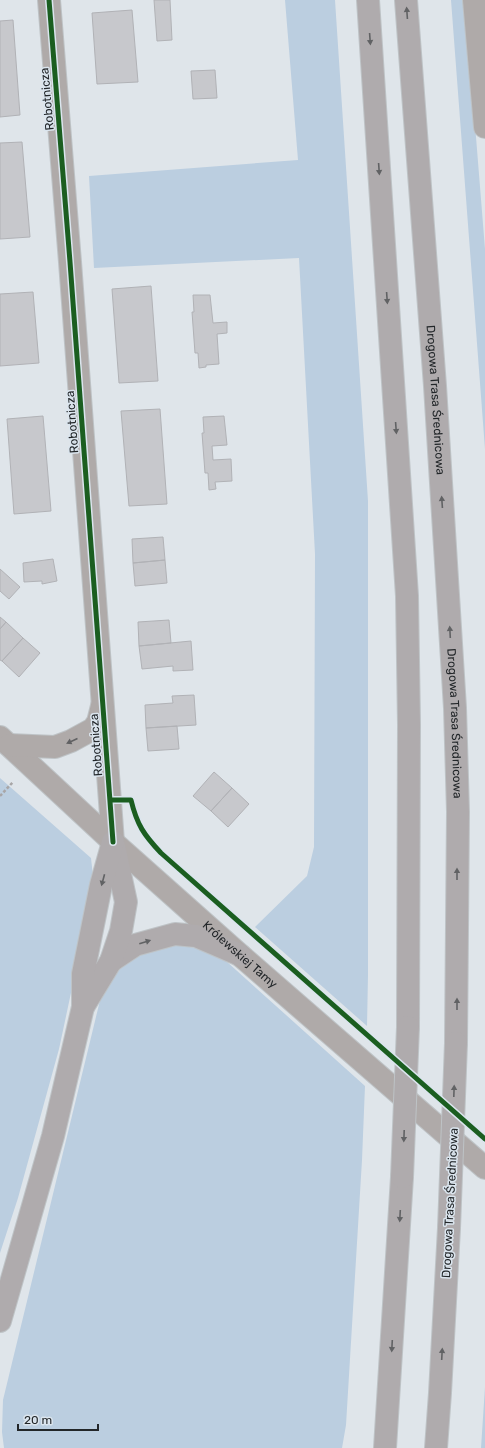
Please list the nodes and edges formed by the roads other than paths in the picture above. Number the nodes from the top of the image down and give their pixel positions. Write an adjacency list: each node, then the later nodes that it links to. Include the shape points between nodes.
1 (49, 0): 6 (street, Robotnicza)
2 (368, 0): 15 (main road, one-way to 15, bridge, via 407,596 409,732 408,1027)
3 (406, 0): 14 (main road, Drogowa Trasa Średnicowa, one-way to 3, bridge, via 456,1043 458,812 455,708 434,378)
4 (474, 0): 5 (street)
5 (485, 127)
6 (103, 702): 7 (street, one-way to 7, via 98,722 93,728 71,741 55,747); 8 (street, Robotnicza)
7 (4, 741): 8 (street, Królewskiej Tamy)
8 (113, 842): 9 (street, Królewskiej Tamy); 10 (main road, via 126,902 121,931); 11 (main road, one-way to 11, via 101,885 83,974)
9 (240, 955): 10 (main road, one-way to 9, via 135,945 175,934 196,936); 12 (street, Królewskiej Tamy)
10 (111, 961): 11 (main road)
11 (83, 1007): 13 (main road, via 53,1136)
12 (485, 1168)
13 (0, 1321)
14 (440, 1393): 18 (main road, Drogowa Trasa Średnicowa); 19 (main road)
15 (388, 1413): 16 (main road); 17 (main road)
16 (372, 1448)
17 (385, 1448)
18 (436, 1448)
19 (445, 1448)

